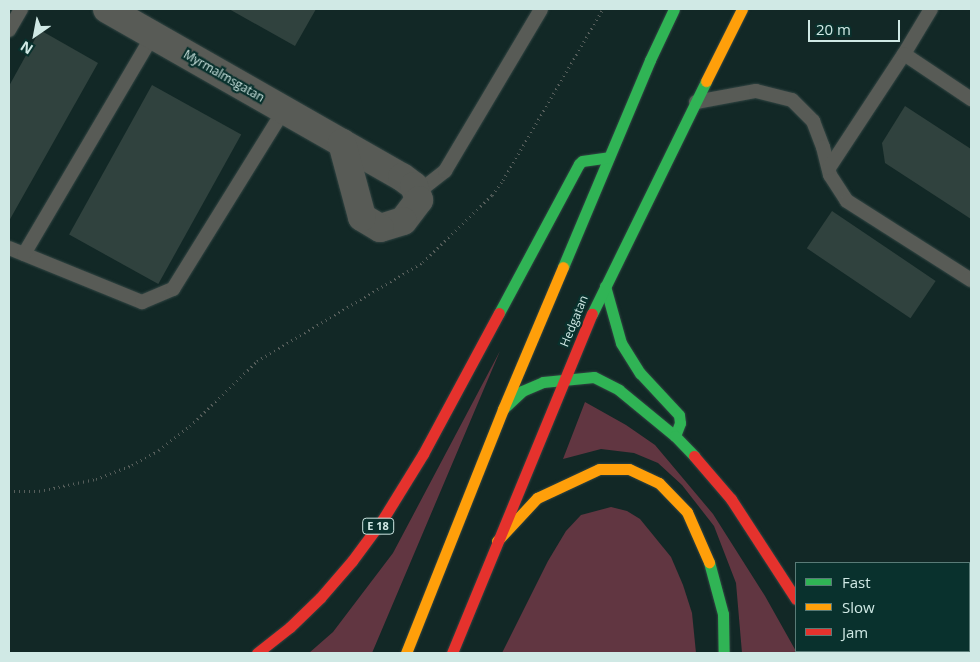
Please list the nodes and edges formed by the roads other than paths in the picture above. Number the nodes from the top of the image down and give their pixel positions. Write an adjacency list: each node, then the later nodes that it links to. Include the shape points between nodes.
1 (21, 9): 7 (lane)
2 (107, 9): 8 (street, Myrmalmsgatan)
3 (541, 9): 16 (lane, via 445,171)
4 (742, 9): 11 (main road, Hedgatan)
5 (931, 9): 9 (lane)
6 (672, 12): 14 (main road)
7 (9, 30)
8 (153, 35): 12 (street, Myrmalmsgatan); 18 (lane)
9 (904, 54): 10 (lane); 15 (lane)
10 (971, 99)
11 (696, 102): 15 (lane, via 756,91 792,100 813,121); 20 (main road, Hedgatan)
12 (284, 110): 13 (street, Myrmalmsgatan); 18 (lane, via 173,289 142,302)
13 (342, 143): 16 (street, Myrmalmsgatan, via 402,177 414,186); 16 (street, via 362,217 380,228 403,221 419,200)
14 (609, 157): 22 (main road); 26 (main road, E 18, via 578,164 423,454 384,519 320,598)
15 (829, 168): 19 (lane, via 830,175 848,202)
16 (417, 193)
17 (9, 248): 18 (lane)
18 (24, 254)
19 (971, 280)
20 (605, 286): 21 (main road, Hedgatan); 23 (main road, via 621,343 640,373 679,415)
21 (566, 378): 22 (main road, via 543,382 522,391); 23 (main road, via 594,377 605,382); 24 (main road, Hedgatan)
22 (504, 409): 27 (main road)
23 (675, 436): 25 (main road, via 731,499)
24 (497, 541): 28 (main road, Hedgatan); 29 (main road, via 536,498 599,469 628,469 659,483 687,512 710,564 723,614)
25 (795, 597)
26 (256, 653)
27 (406, 653)
28 (452, 653)
29 (724, 653)

